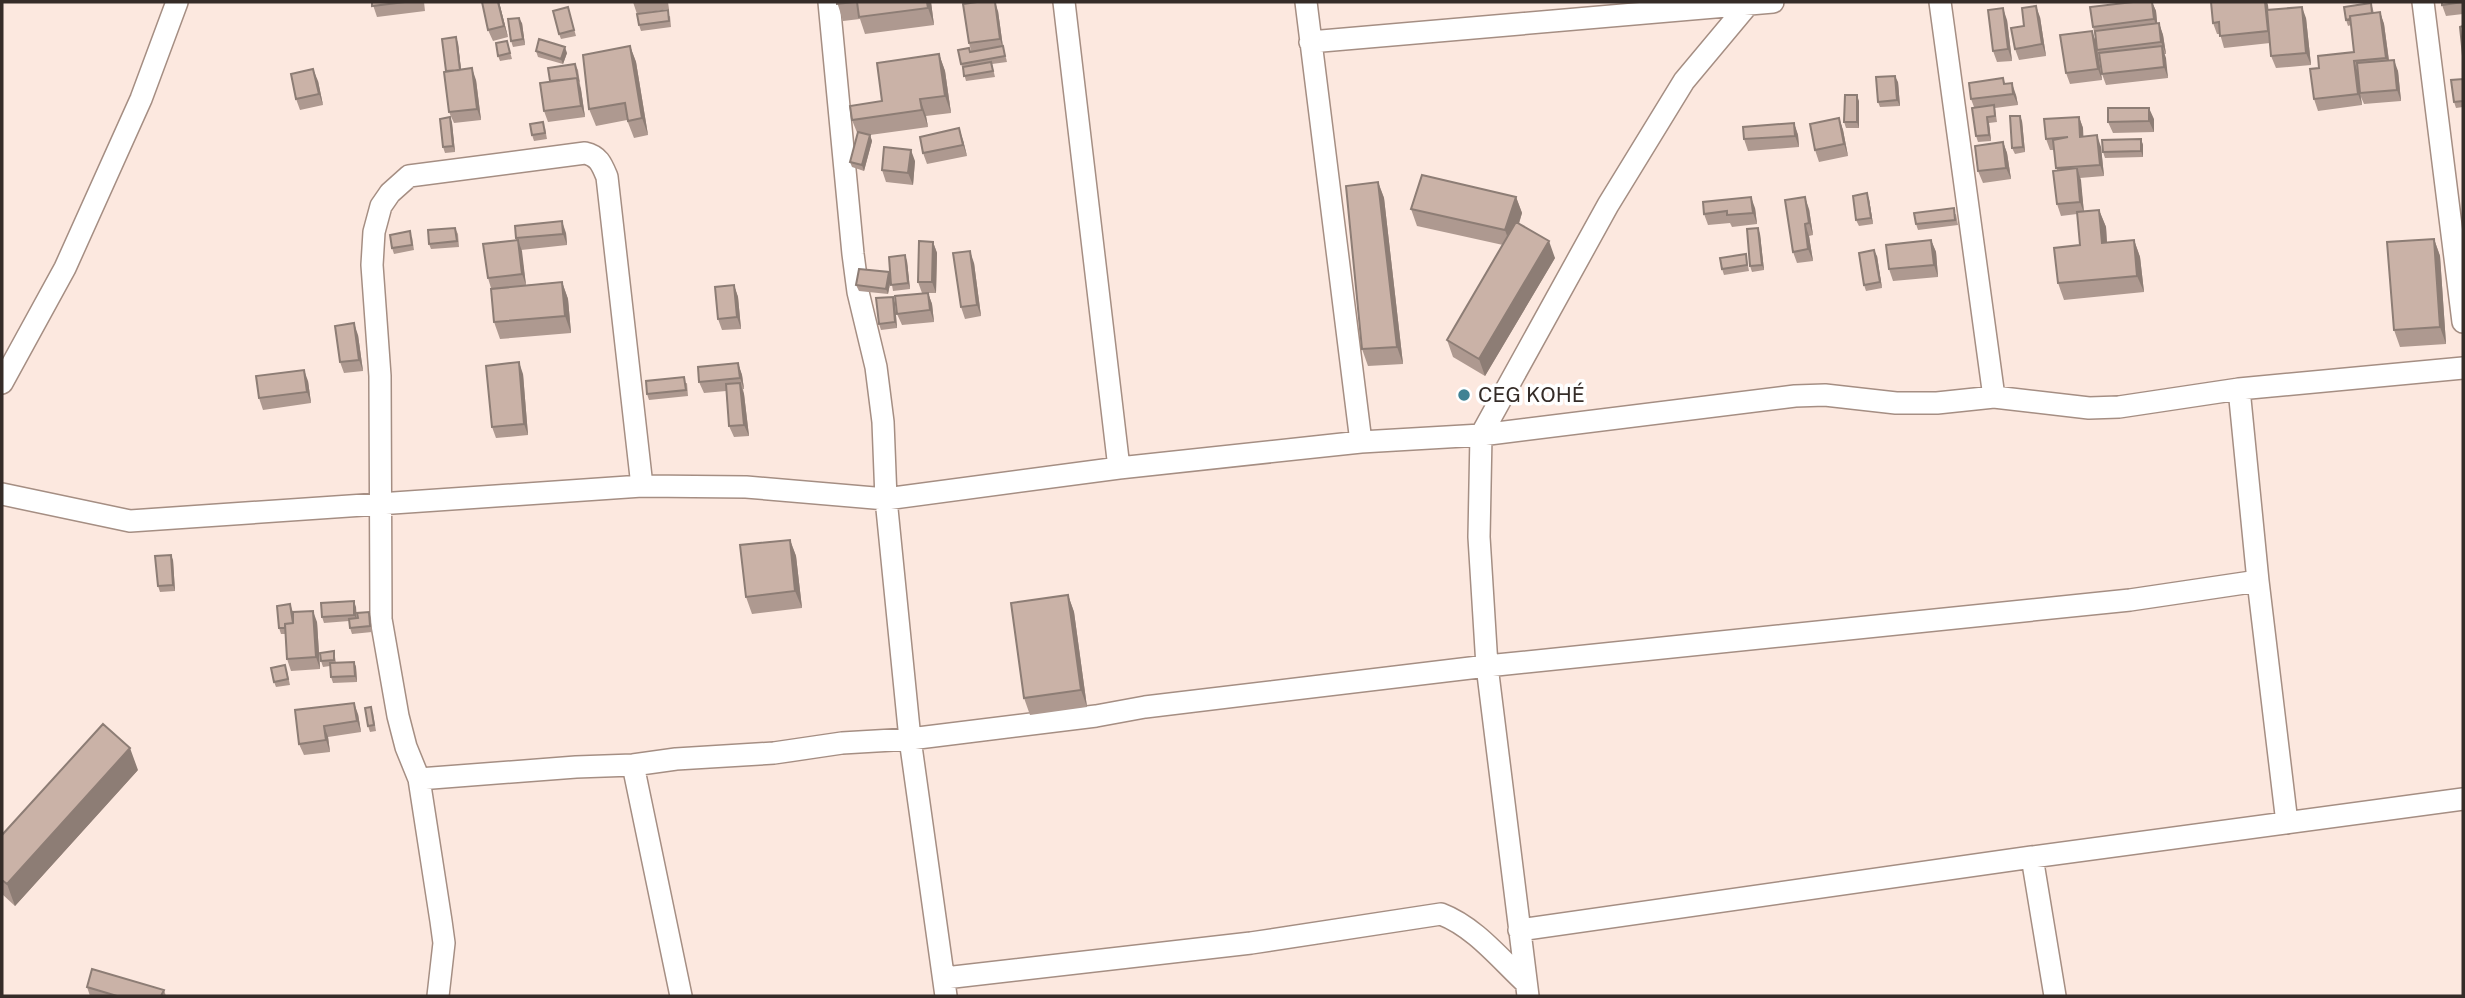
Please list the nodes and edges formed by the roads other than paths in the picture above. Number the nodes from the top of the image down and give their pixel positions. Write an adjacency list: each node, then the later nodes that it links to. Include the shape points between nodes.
1 (177, 2): 12 (street, via 141,99 65,268)
2 (829, 2): 20 (street, via 853,254 883,422)
3 (1064, 2): 17 (street)
4 (1306, 2): 9 (street)
5 (1749, 2): 6 (street); 9 (street); 15 (street, via 1684,81 1608,205)
6 (1773, 2)
7 (1940, 2): 14 (street)
8 (2423, 2): 10 (street)
9 (1310, 42): 16 (street)
10 (2463, 322)
11 (2463, 368): 13 (street)
12 (2, 383)
13 (2239, 389): 14 (street, via 2099,408); 22 (street)
14 (1994, 397): 15 (street, via 1896,403 1796,396)
15 (1481, 435): 16 (street); 23 (street, via 1479,537)
16 (1361, 442): 17 (street)
17 (1119, 468): 20 (street)
18 (642, 486): 20 (street, via 746,487); 21 (street); 21 (street, via 607,177 601,162 584,153 409,176 381,206 372,265 380,376)
19 (2, 494): 21 (street, via 130,521)
20 (886, 499): 24 (street)
21 (380, 505): 26 (street, via 381,620 398,716)
22 (2258, 581): 23 (street, via 2130,600); 28 (street)
23 (1487, 666): 24 (street); 30 (street)
24 (910, 739): 25 (street); 31 (street)
25 (633, 765): 26 (street); 34 (street)
26 (419, 779): 33 (street, via 444,943)
27 (2463, 799): 28 (street)
28 (2287, 823): 29 (street)
29 (2032, 857): 30 (street); 35 (street)
30 (1519, 930): 32 (street)
31 (946, 987): 32 (street, via 1441,914 1473,933)
32 (1527, 990)
33 (438, 996)
34 (681, 996)
35 (2055, 996)

